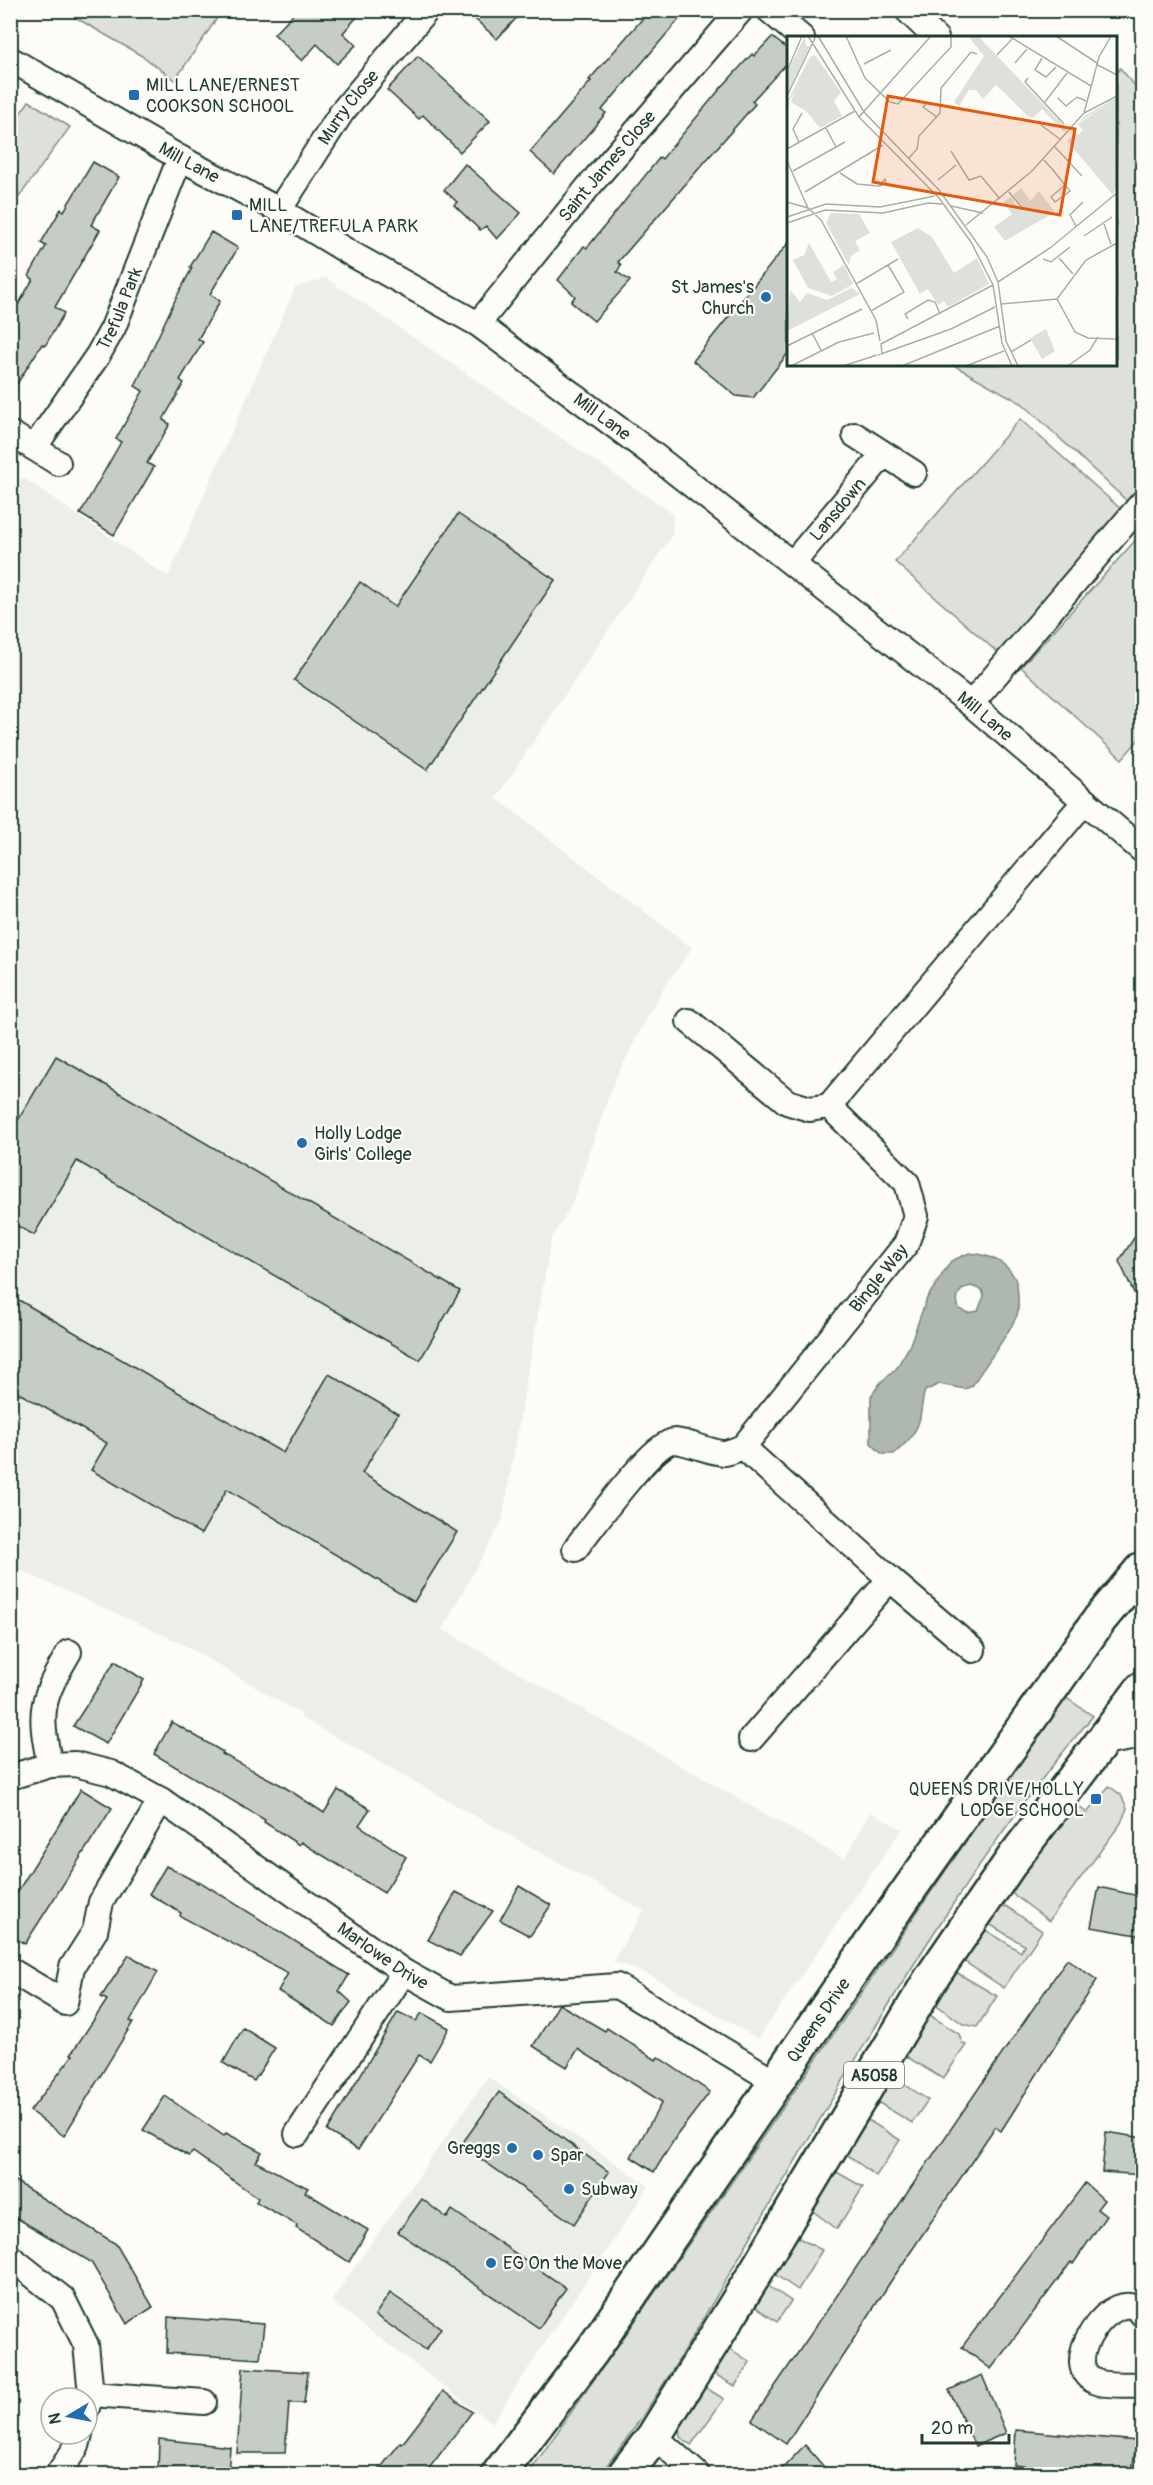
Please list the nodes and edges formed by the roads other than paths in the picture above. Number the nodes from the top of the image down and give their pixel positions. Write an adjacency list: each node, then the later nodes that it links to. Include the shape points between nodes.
1 (428, 10): 9 (street, Murry Close, via 342,112)
2 (741, 10): 10 (street, Saint James Close, via 589,186)
3 (769, 10): 5 (street)
4 (907, 10): 6 (street)
5 (800, 36)
6 (934, 36)
7 (18, 64): 8 (street, Mill Lane)
8 (180, 158): 9 (street, Mill Lane); 13 (street, Trefula Park, via 113,328)
9 (279, 210): 10 (street, Mill Lane)
10 (478, 324): 18 (street, Mill Lane)
11 (10, 433): 13 (street)
12 (855, 435): 14 (street)
13 (34, 448): 15 (street)
14 (884, 454): 16 (street); 18 (street, Lansdown)
15 (58, 463)
16 (914, 473)
17 (1143, 503): 19 (street)
18 (793, 563): 19 (street, Mill Lane)
19 (971, 704): 20 (street, Mill Lane)
20 (1086, 801): 21 (street, Mill Lane); 23 (street)
21 (1143, 850)
22 (689, 1022): 23 (street, via 787,1102 810,1109)
23 (829, 1106): 24 (street, Bingle Way, via 907,1183 916,1216 906,1244)
24 (743, 1447): 25 (street, via 723,1454 673,1441 660,1446); 27 (street)
25 (575, 1549)
26 (1143, 1569): 39 (highway, Queens Drive, via 1093,1629)
27 (890, 1579): 28 (street); 32 (street)
28 (974, 1650)
29 (69, 1652): 34 (street, via 49,1687 42,1716)
30 (1143, 1689): 33 (highway, A5058)
31 (1143, 1733): 33 (street)
32 (751, 1739)
33 (1103, 1740): 47 (highway, A5058, via 1013,1859 932,1977)
34 (50, 1765): 35 (street, Marlowe Drive); 36 (street, Marlowe Drive, via 75,1764 111,1773)
35 (10, 1777)
36 (160, 1800): 37 (street, via 101,1902 95,1931 72,1967 65,2003); 38 (street, Marlowe Drive)
37 (10, 1970)
38 (404, 1972): 39 (street, Marlowe Drive, via 451,1998 617,1986); 40 (street)
39 (776, 2082): 50 (highway, Queens Drive, via 592,2351)
40 (297, 2134)
41 (10, 2257): 44 (street, via 63,2299 86,2345)
42 (1143, 2314): 43 (street, via 1131,2305 1114,2310 1089,2336 1082,2358 1088,2377 1099,2383)
43 (1143, 2385)
44 (88, 2386)
45 (99, 2401): 46 (street)
46 (204, 2402)
47 (654, 2436): 51 (highway, A5058); 52 (street)
48 (76, 2446): 49 (street)
49 (58, 2475)
50 (499, 2475)
51 (625, 2475)
52 (697, 2475)

